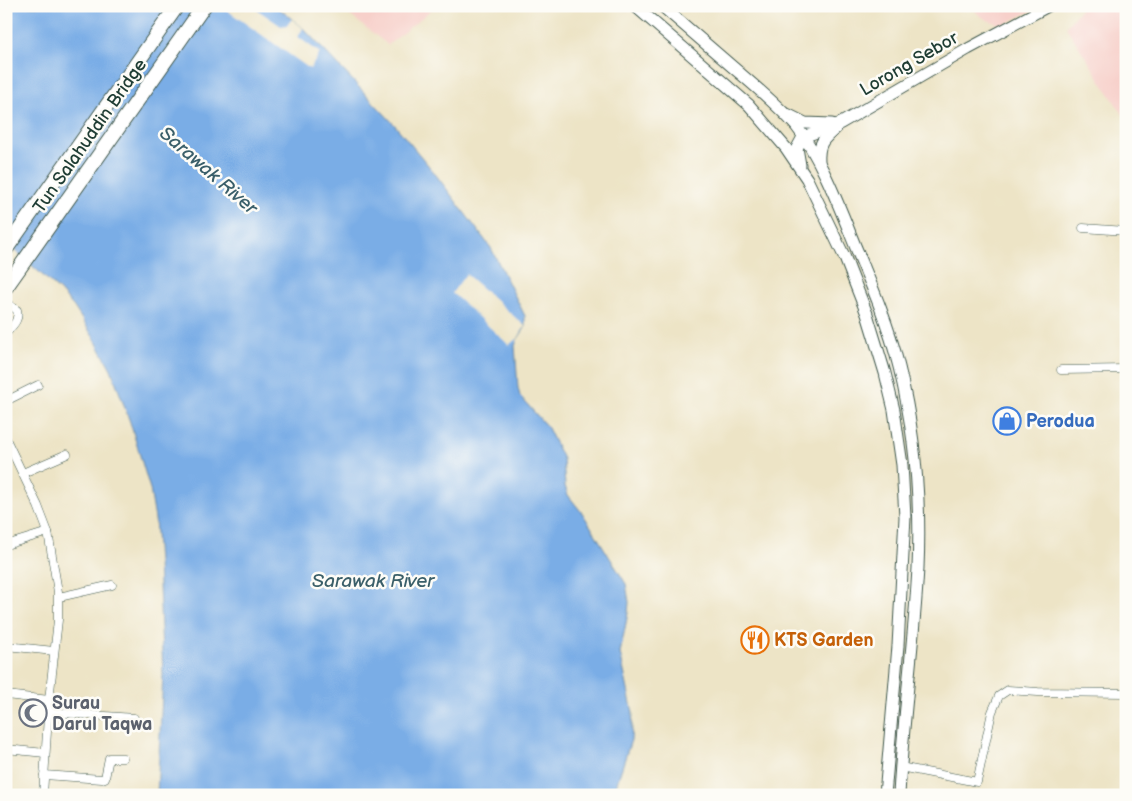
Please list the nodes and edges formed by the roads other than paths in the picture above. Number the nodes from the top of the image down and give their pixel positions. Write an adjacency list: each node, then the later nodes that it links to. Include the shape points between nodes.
1 (177, 6): 13 (highway, Tun Salahuddin Bridge)
2 (204, 6): 14 (highway, Tun Salahuddin Bridge)
3 (635, 6): 10 (street, via 749,105)
4 (662, 6): 6 (street)
5 (1048, 6): 7 (street, Lorong Sebor)
6 (780, 110): 7 (street, via 805,122); 8 (street)
7 (841, 123): 8 (street); 9 (street, via 820,146)
8 (803, 137): 9 (street); 10 (street, via 796,148)
9 (819, 164): 38 (street, via 847,224 885,323 899,366 913,446 918,566)
10 (802, 172): 41 (street, via 845,258 867,314 892,401 902,465 903,564)
11 (1083, 228): 12 (street)
12 (1126, 231)
13 (6, 249)
14 (6, 287)
15 (6, 303): 16 (street, via 17,310 18,315)
16 (6, 333)
17 (1126, 369): 18 (street)
18 (1060, 370)
19 (38, 385): 20 (street)
20 (6, 402)
21 (6, 439): 23 (street)
22 (67, 454): 23 (street)
23 (23, 473): 24 (street)
24 (48, 532): 25 (street); 27 (street)
25 (6, 545)
26 (112, 586): 27 (street)
27 (59, 597): 29 (street)
28 (6, 646): 29 (street)
29 (54, 651): 32 (street)
30 (1126, 693): 38 (street, via 1008,690 999,696 992,712 977,782)
31 (6, 695): 32 (street)
32 (49, 700): 33 (street)
33 (48, 712): 34 (street); 36 (street)
34 (134, 718)
35 (6, 749): 36 (street)
36 (45, 753): 39 (street)
37 (123, 758): 39 (street, via 109,758 105,778)
38 (900, 767): 42 (street)
39 (44, 775): 40 (street)
40 (43, 795)
41 (885, 795)
42 (899, 795)

